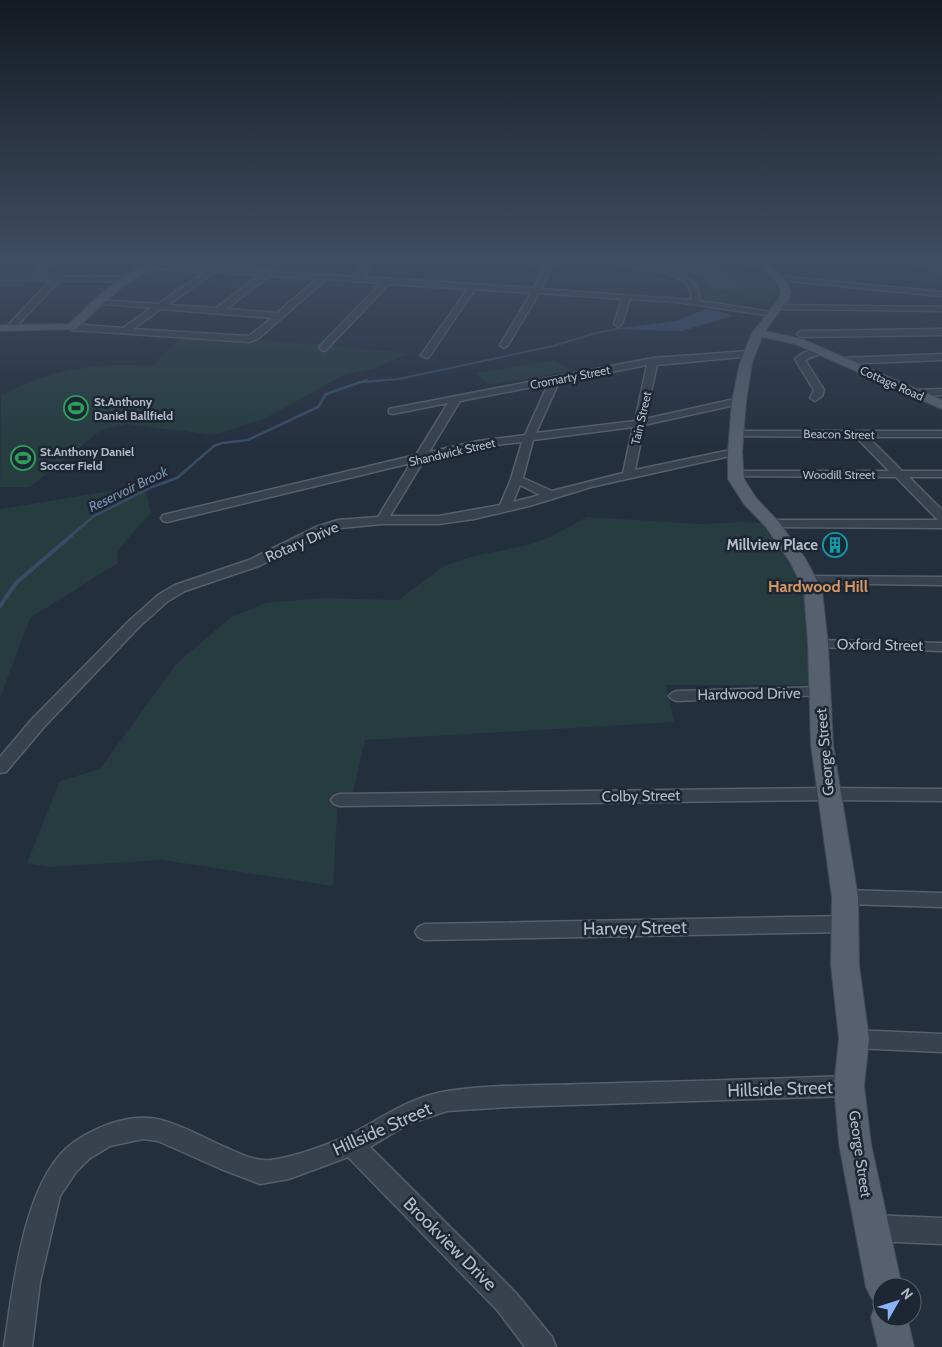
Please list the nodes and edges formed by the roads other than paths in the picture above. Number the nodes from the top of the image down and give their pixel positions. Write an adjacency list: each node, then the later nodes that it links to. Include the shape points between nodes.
1 (51, 324): 9 (main road)
2 (76, 324): 10 (main road)
3 (135, 324): 12 (street)
4 (271, 324): 12 (street, via 250,339)
5 (346, 324): 17 (street)
6 (448, 324): 20 (street)
7 (517, 324): 16 (street)
8 (765, 324): 14 (main road, George Street)
9 (37, 327): 10 (main road); 11 (main road)
10 (72, 327): 12 (street)
11 (6, 328)
12 (126, 330)
13 (942, 332): 15 (street)
14 (758, 333): 18 (main road, Cottage Road, via 790,339); 19 (main road, George Street)
15 (801, 334)
16 (504, 345)
17 (323, 348)
18 (819, 351): 23 (main road, Cottage Road); 27 (street, via 800,359 819,390)
19 (749, 354): 22 (street, Cromarty Street); 29 (main road, George Street)
20 (426, 355)
21 (942, 357): 23 (street)
22 (654, 361): 24 (street, Cromarty Street); 32 (street, Tain Street)
23 (842, 361): 26 (main road, Cottage Road)
24 (555, 380): 28 (street, Cromarty Street); 36 (street)
25 (942, 392): 26 (street)
26 (914, 393): 30 (main road, Cottage Road)
27 (815, 398)
28 (456, 399): 31 (street, Cromarty Street); 38 (street)
29 (739, 401): 32 (street, Shandwick Street); 33 (main road, George Street)
30 (942, 406)
31 (393, 411)
32 (640, 423): 36 (street, Shandwick Street); 42 (street, Tain Street)
33 (737, 434): 35 (street, Beacon Street); 37 (main road, George Street)
34 (942, 434): 35 (street, Beacon Street)
35 (860, 435): 40 (street)
36 (529, 437): 38 (street, Shandwick Street, via 478,444); 43 (street)
37 (735, 452): 39 (main road, George Street); 42 (street, Rotary Drive)
38 (419, 460): 47 (street, Shandwick Street); 48 (street)
39 (736, 474): 40 (street, Woodill Street); 49 (main road, George Street, via 744,493)
40 (900, 474): 41 (street, Woodill Street); 46 (street)
41 (942, 474)
42 (628, 475): 44 (street, Rotary Drive)
43 (517, 479): 44 (street); 45 (street)
44 (550, 495): 45 (street, Rotary Drive)
45 (505, 508): 48 (street, Rotary Drive, via 439,520)
46 (942, 517)
47 (166, 518)
48 (382, 520): 57 (street, Rotary Drive, via 330,526 265,558 167,595 143,614 38,723)
49 (772, 524): 50 (street); 51 (main road, George Street)
50 (942, 524)
51 (809, 580): 52 (street); 53 (main road, George Street, via 813,590)
52 (942, 581)
53 (818, 644): 54 (street, Oxford Street); 55 (main road, George Street)
54 (942, 647)
55 (820, 692): 56 (street, Hardwood Drive); 58 (main road, George Street)
56 (677, 696)
57 (0, 768)
58 (828, 794): 59 (street, Colby Street); 60 (street, Colby Street); 61 (main road, George Street)
59 (942, 795)
60 (340, 800)
61 (845, 897): 62 (street); 63 (main road, George Street)
62 (942, 900)
63 (845, 924): 64 (street, Harvey Street); 65 (main road, George Street, via 845,965)
64 (424, 932)
65 (854, 1039): 66 (street); 67 (main road, George Street)
66 (942, 1043)
67 (849, 1086): 68 (street, Hillside Street, via 458,1100 405,1115); 69 (main road, George Street, via 862,1185)
68 (352, 1145): 73 (street, Hillside Street, via 289,1168 260,1172 152,1128 123,1130 91,1144 67,1164 48,1196 27,1282); 74 (street, Brookview Drive, via 507,1302)
69 (874, 1228): 70 (street); 71 (main road, George Street)
70 (942, 1230)
71 (882, 1277)
72 (891, 1327): 75 (main road)
73 (18, 1347)
74 (542, 1347)
75 (896, 1347)

